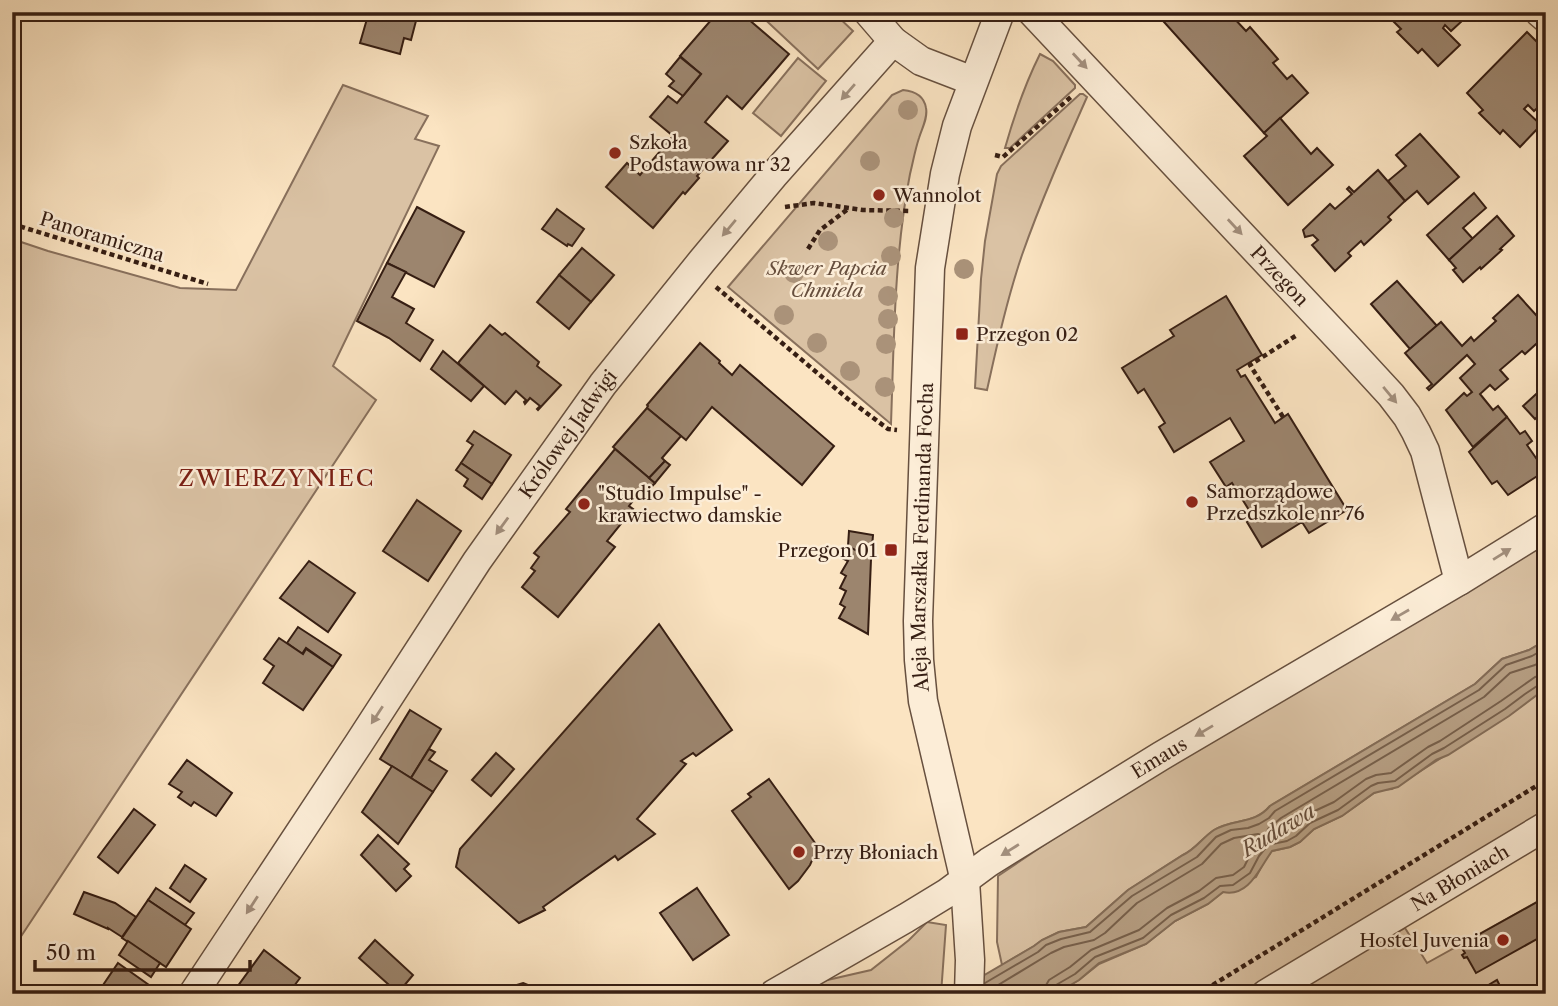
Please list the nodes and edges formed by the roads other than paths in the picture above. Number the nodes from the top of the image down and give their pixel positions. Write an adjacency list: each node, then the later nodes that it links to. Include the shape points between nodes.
1 (1000, 12): 6 (street)
2 (1032, 12): 8 (street, Przegon, one-way to 8, via 1407,416 1425,451)
3 (1539, 12): 4 (street)
4 (1546, 18)
5 (883, 24): 6 (street, Królowej Jadwigi, via 921,61); 11 (street, Królowej Jadwigi, one-way to 11, via 774,176 603,384 477,561)
6 (973, 81): 10 (street, Aleja Marszałka Ferdinanda Focha, via 945,174 930,268 918,621 923,701)
7 (1546, 527): 8 (street, Emaus, one-way to 7)
8 (1458, 581): 10 (street, Emaus, one-way to 10, via 1138,770)
9 (1546, 826): 14 (street, Na Błoniach)
10 (965, 881): 12 (street, Emaus); 13 (street, Aleja Marszałka Ferdinanda Focha)
11 (193, 994)
12 (774, 994)
13 (969, 994)
14 (1266, 994)

